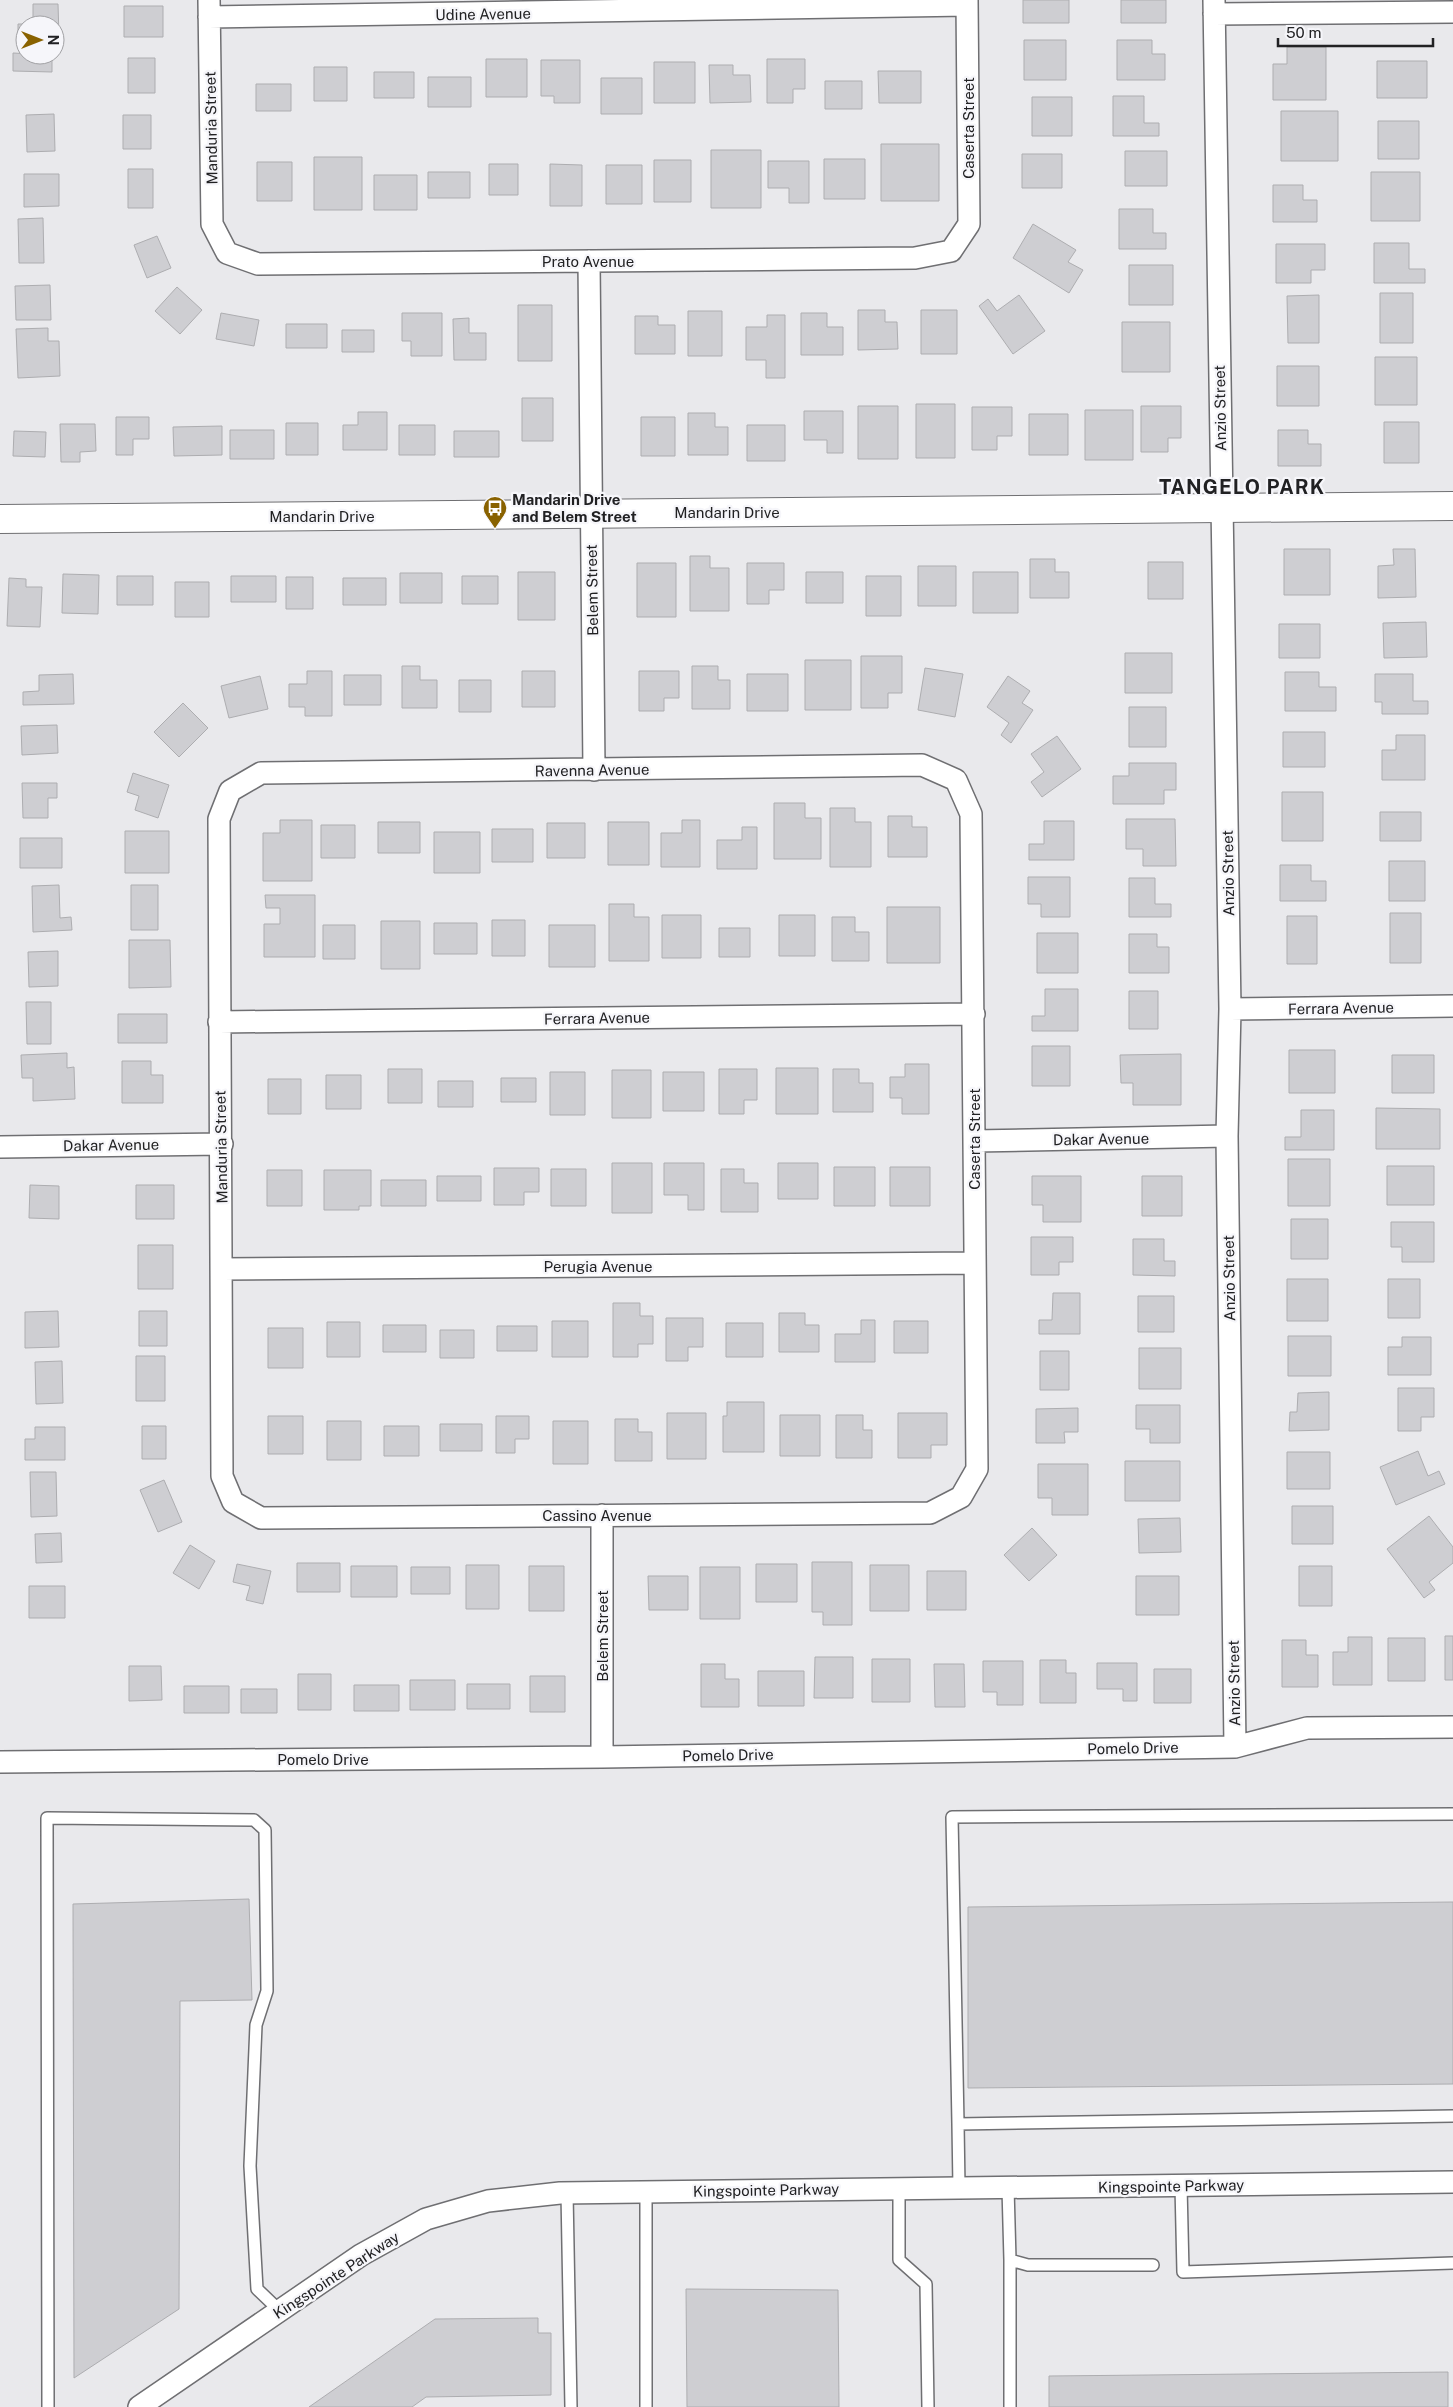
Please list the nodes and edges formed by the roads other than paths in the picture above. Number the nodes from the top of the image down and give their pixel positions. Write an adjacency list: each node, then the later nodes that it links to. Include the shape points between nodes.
1 (967, 3): 3 (street, Udine Avenue); 5 (street, Caserta Street, via 969,224)
2 (1214, 7): 4 (street); 9 (street, Anzio Street)
3 (209, 8): 6 (street, Manduria Street, via 212,224)
4 (1453, 12)
5 (950, 250): 7 (street, Prato Avenue, via 915,258)
6 (227, 253): 7 (street, Prato Avenue, via 258,264)
7 (589, 261): 10 (street, Belem Street)
8 (1453, 506): 9 (street, Mandarin Drive)
9 (1222, 508): 10 (street, Mandarin Drive); 16 (street, Anzio Street)
10 (591, 514): 11 (street, Mandarin Drive); 12 (street, Belem Street)
11 (0, 519)
12 (594, 770): 13 (street, Ravenna Avenue, via 922,765); 14 (street, Ravenna Avenue, via 261,772)
13 (956, 780): 17 (street, Caserta Street, via 971,814)
14 (230, 791): 18 (street, Manduria Street, via 220,819)
15 (1453, 1006): 16 (street, Ferrara Avenue)
16 (1230, 1009): 19 (street, Anzio Street)
17 (974, 1014): 18 (street, Ferrara Avenue); 20 (street, Caserta Street)
18 (220, 1022): 21 (street, Manduria Street)
19 (1227, 1136): 20 (street, Dakar Avenue); 29 (street, Anzio Street)
20 (974, 1141): 23 (street, Caserta Street)
21 (222, 1144): 22 (street, Dakar Avenue); 24 (street, Manduria Street)
22 (0, 1147)
23 (974, 1263): 24 (street, Perugia Avenue); 25 (street, Caserta Street, via 976,1468)
24 (222, 1268): 26 (street, Manduria Street, via 222,1476)
25 (961, 1497): 27 (street, Cassino Avenue, via 930,1513)
26 (232, 1502): 27 (street, Cassino Avenue, via 261,1518)
27 (602, 1516): 30 (street, Belem Street)
28 (1453, 1727): 29 (street, Pomelo Drive, via 1307,1728)
29 (1235, 1747): 30 (street, Pomelo Drive)
30 (602, 1757): 31 (street, Pomelo Drive)
31 (0, 1762)
32 (1453, 1814): 34 (lane, via 952,1818)
33 (1453, 2116): 34 (lane)
34 (958, 2124): 37 (lane)
35 (1453, 2182): 36 (street, Kingspointe Parkway)
36 (1181, 2186): 38 (street, Kingspointe Parkway); 43 (lane, via 1183,2272)
37 (960, 2188): 38 (street, Kingspointe Parkway); 39 (street, Kingspointe Parkway)
38 (1008, 2188): 42 (lane)
39 (899, 2189): 40 (street, Kingspointe Parkway); 50 (lane, via 899,2260 926,2284)
40 (646, 2192): 41 (street, Kingspointe Parkway); 49 (lane)
41 (567, 2193): 45 (street, Kingspointe Parkway, via 488,2201 426,2219 361,2255); 48 (lane)
42 (1010, 2260): 44 (lane, via 1028,2265); 51 (lane)
43 (1453, 2263)
44 (1152, 2265)
45 (280, 2311): 46 (lane, via 257,2289 250,2166 256,2025 267,1990 265,1830 254,1820 47,1818); 47 (street, Kingspointe Parkway)
46 (48, 2407)
47 (139, 2407)
48 (571, 2407)
49 (646, 2407)
50 (928, 2407)
51 (1010, 2407)

